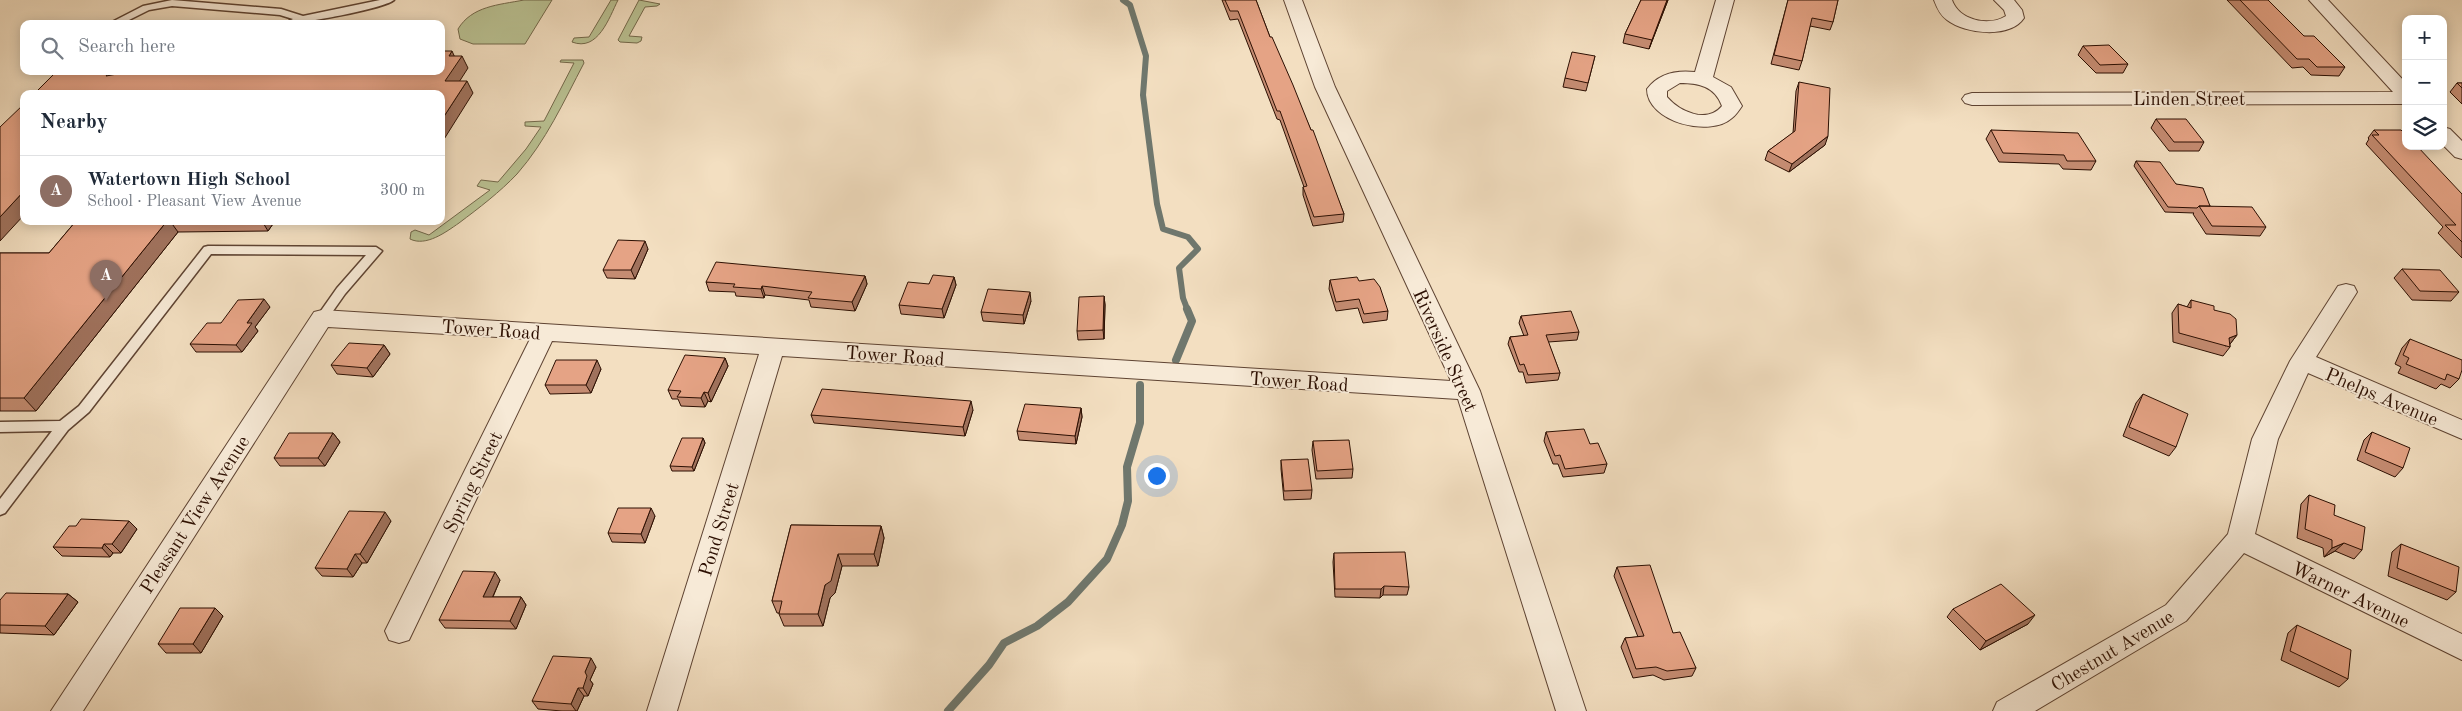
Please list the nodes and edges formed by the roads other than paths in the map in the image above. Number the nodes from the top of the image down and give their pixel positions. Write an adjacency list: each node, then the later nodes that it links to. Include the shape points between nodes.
1 (389, 0): 7 (lane, via 375,6)
2 (1293, 0): 21 (street, Riverside Street, via 1325,87)
3 (1726, 0): 10 (street)
4 (1943, 0): 5 (street, via 1944,6 1958,18 1984,26 2001,26 2015,18 2015,12)
5 (2004, 0)
6 (2318, 0): 11 (street)
7 (300, 18): 8 (lane, via 281,12 172,2 146,8); 9 (lane)
8 (121, 20)
9 (296, 20)
10 (1703, 79)
11 (2402, 93)
12 (2402, 97): 13 (street, Linden Street)
13 (1972, 99)
14 (2447, 138): 15 (street)
15 (2462, 153)
16 (2346, 292): 20 (street, Chestnut Avenue)
17 (322, 318): 18 (street, Tower Road); 22 (lane, via 376,251 208,250 84,409); 29 (street, Pleasant View Avenue)
18 (545, 332): 19 (street, Tower Road); 27 (street, Spring Street)
19 (773, 347): 21 (street, Tower Road); 30 (street, Pond Street)
20 (2302, 361): 24 (street, Phelps Avenue); 26 (street, Chestnut Avenue, via 2265,439)
21 (1468, 392): 31 (street, Riverside Street)
22 (63, 426): 23 (lane); 25 (lane)
23 (0, 427)
24 (2462, 430)
25 (0, 509)
26 (2240, 539): 28 (street, Warner Avenue); 32 (street, Chestnut Avenue, via 2176,613)
27 (399, 631)
28 (2462, 648)
29 (66, 711)
30 (662, 711)
31 (1571, 711)
32 (2008, 711)

